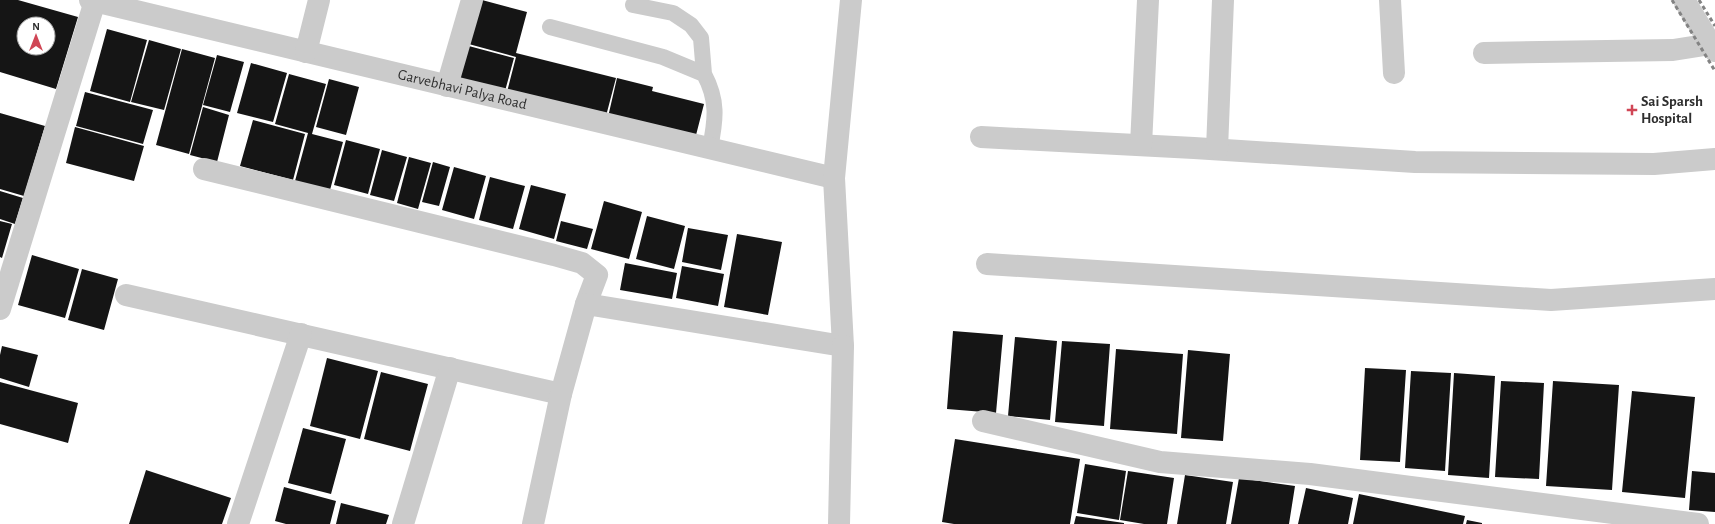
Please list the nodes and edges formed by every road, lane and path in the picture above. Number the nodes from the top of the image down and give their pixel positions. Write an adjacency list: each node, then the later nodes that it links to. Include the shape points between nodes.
1 (319, 0): 13 (street)
2 (472, 0): 17 (street)
3 (851, 0): 24 (street)
4 (1148, 0): 19 (street)
5 (1223, 0): 21 (street)
6 (1390, 0): 15 (street)
7 (1684, 0): 12 (street)
8 (92, 1): 9 (street, Garvebhavi Palya Road); 29 (street)
9 (130, 4): 13 (street, Garvebhavi Palya Road)
10 (633, 5): 16 (lane, via 673,13 691,25 701,38)
11 (550, 26): 16 (lane, via 663,57)
12 (1713, 48): 14 (street)
13 (306, 52): 17 (street, Garvebhavi Palya Road)
14 (1484, 53)
15 (1394, 73)
16 (704, 74): 20 (lane, via 715,102)
17 (447, 86): 20 (street, Garvebhavi Palya Road)
18 (981, 137): 19 (street)
19 (1141, 145): 21 (street)
20 (710, 148): 24 (street, Garvebhavi Palya Road)
21 (1217, 149): 22 (street, via 1416,162 1654,164)
22 (1715, 158)
23 (204, 169): 28 (street, via 582,263 597,275)
24 (834, 178): 31 (street)
25 (987, 264): 26 (street, via 1551,300)
26 (1715, 289)
27 (126, 295): 30 (street)
28 (586, 304): 31 (street); 33 (street)
29 (0, 309)
30 (301, 334): 32 (street); 35 (street)
31 (843, 346): 38 (street)
32 (450, 368): 33 (street); 36 (street)
33 (561, 394): 37 (street)
34 (983, 420): 39 (street, via 1160,462 1310,474)
35 (238, 524)
36 (402, 524)
37 (533, 524)
38 (839, 524)
39 (1698, 524)

